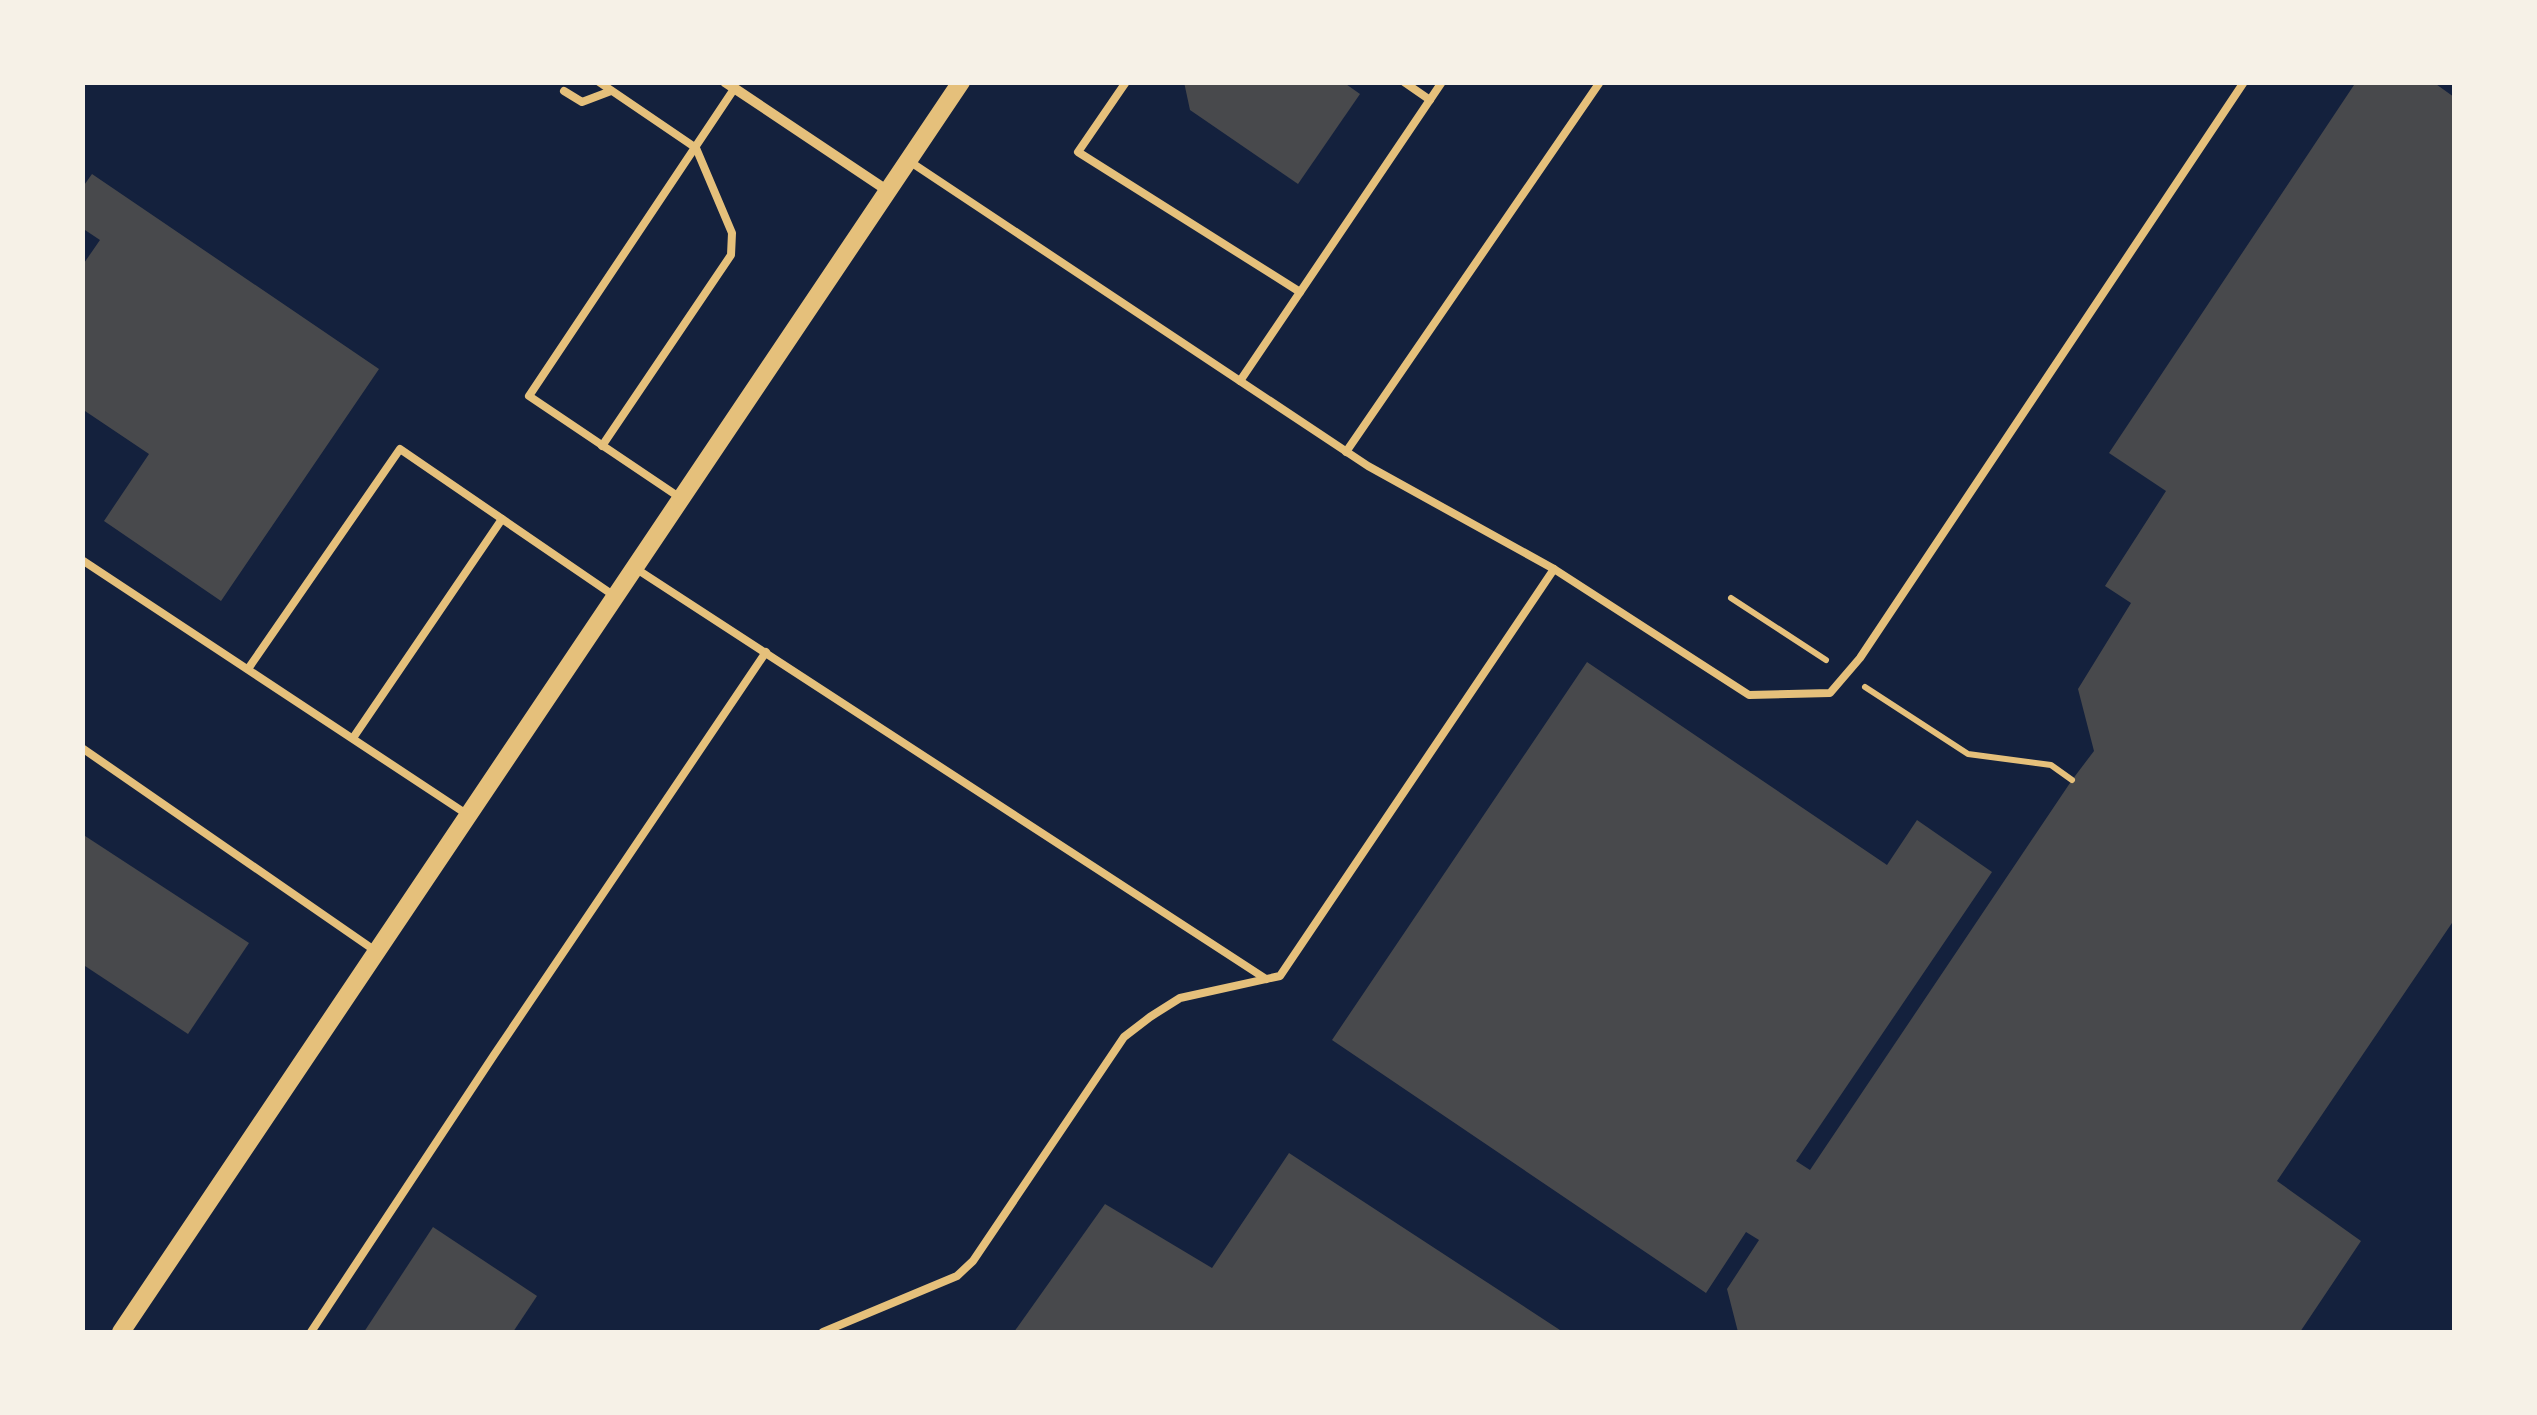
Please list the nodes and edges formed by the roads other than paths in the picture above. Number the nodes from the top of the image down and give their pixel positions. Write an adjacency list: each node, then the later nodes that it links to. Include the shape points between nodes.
1 (599, 82): 10 (lane)
2 (961, 82): 13 (street)
3 (1126, 82): 15 (lane, via 1078,152)
4 (1404, 82): 11 (lane)
5 (1442, 82): 11 (lane)
6 (1600, 82): 18 (lane)
7 (2244, 82): 23 (lane, via 1830,693 1749,696)
8 (729, 86): 12 (lane); 14 (street)
9 (564, 91): 10 (lane, via 582,102)
10 (612, 91): 12 (lane)
11 (1430, 100): 15 (lane)
12 (696, 148): 17 (lane, via 732,233 731,255); 17 (lane, via 529,396)
13 (909, 160): 14 (street); 16 (lane)
14 (888, 191): 19 (street)
15 (1300, 292): 16 (lane)
16 (1240, 381): 18 (lane)
17 (602, 446): 19 (lane)
18 (1346, 452): 23 (lane)
19 (681, 498): 22 (street)
20 (502, 519): 24 (lane); 26 (lane, via 400,449); 27 (lane)
21 (82, 560): 26 (lane)
22 (635, 568): 24 (street); 25 (lane)
23 (1554, 569): 31 (lane, via 1280,976)
24 (616, 596): 29 (street)
25 (766, 652): 31 (lane); 33 (lane)
26 (248, 670): 27 (lane)
27 (353, 738): 29 (lane)
28 (82, 748): 30 (lane)
29 (468, 815): 30 (street)
30 (377, 952): 32 (street)
31 (1266, 980): 34 (lane, via 1180,998 1124,1037 973,1261 957,1276)
32 (121, 1332)
33 (312, 1332)
34 (823, 1332)

